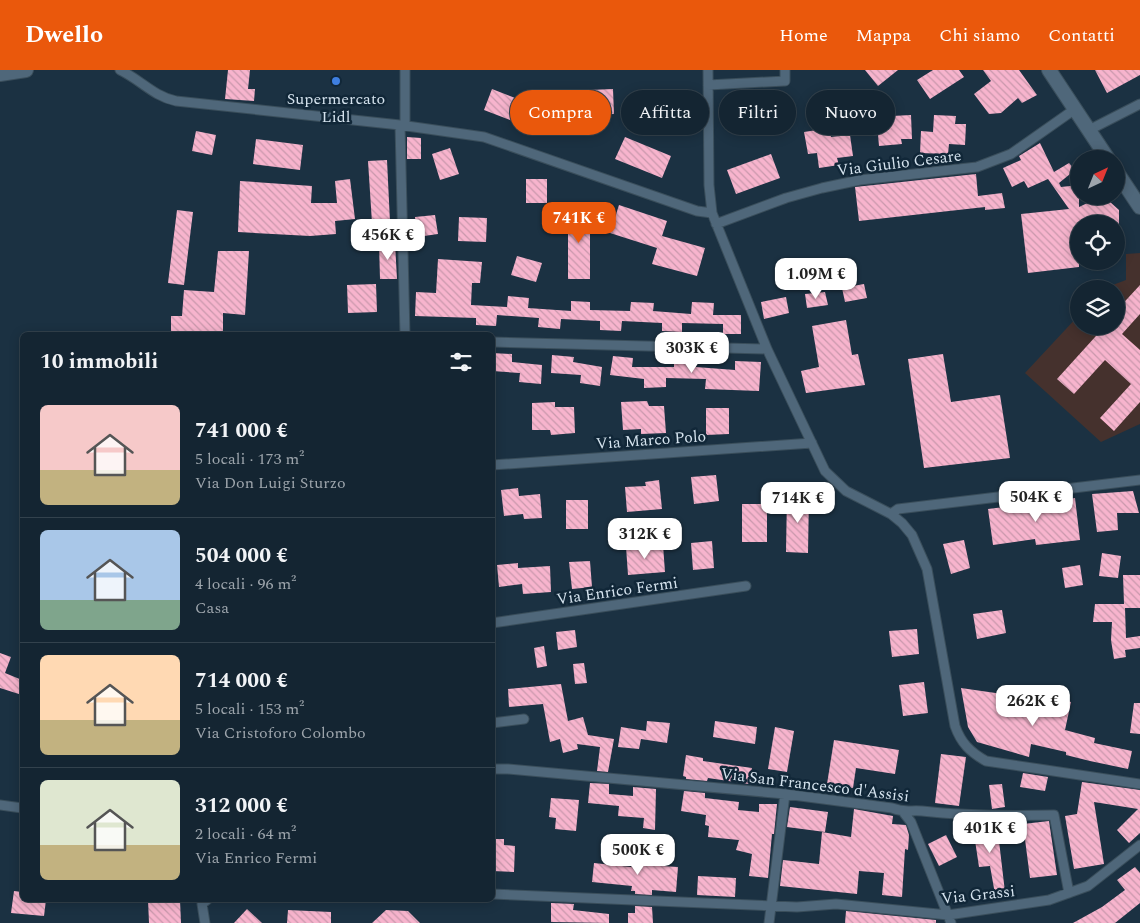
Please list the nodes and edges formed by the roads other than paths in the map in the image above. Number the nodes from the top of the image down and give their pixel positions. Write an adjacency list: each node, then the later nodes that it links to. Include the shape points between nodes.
1 (26, 70): 7 (main road)
2 (120, 70): 11 (street, via 151,92 176,101)
3 (405, 70): 11 (street)
4 (708, 70): 8 (street)
5 (785, 70): 8 (street, via 785,81)
6 (1049, 70): 10 (main road)
7 (0, 74)
8 (708, 85): 16 (street)
9 (1140, 104): 12 (street)
10 (1075, 109): 12 (main road); 17 (street, Via Giulio Cesare, via 1011,154 976,167 860,180 822,188)
11 (403, 125): 16 (street, via 484,137 697,212); 18 (street)
12 (1089, 130): 13 (main road)
13 (1102, 150)
14 (1125, 184): 15 (main road)
15 (1140, 207)
16 (712, 213): 17 (street)
17 (716, 224): 20 (street)
18 (405, 332)
19 (495, 342): 20 (street)
20 (767, 349): 21 (street)
21 (812, 443): 22 (street, Via Marco Polo); 24 (street, via 833,481)
22 (495, 465)
23 (1140, 480): 24 (street, via 898,509)
24 (891, 514): 30 (street, via 912,535 927,569 955,726 966,747 986,761)
25 (746, 586): 26 (street, Via Enrico Fermi)
26 (495, 623)
27 (524, 719): 28 (street)
28 (495, 723)
29 (495, 769): 31 (street, Via San Francesco d'Assisi)
30 (1140, 784)
31 (785, 794): 34 (street, Via San Francesco d'Assisi, via 892,808); 39 (street)
32 (0, 804): 33 (street)
33 (20, 808)
34 (904, 813): 36 (street, Via San Francesco d'Assisi, via 1054,815); 40 (street, via 911,822)
35 (1140, 845): 36 (street, Via Grassi, via 1088,886)
36 (1069, 893): 40 (street, Via Grassi, via 1049,900)
37 (495, 894): 39 (street, Via Grassi)
38 (204, 902): 41 (street, via 202,904)
39 (772, 906): 40 (street, Via Grassi, via 836,904); 42 (street)
40 (949, 919)
41 (205, 923)
42 (769, 923)

